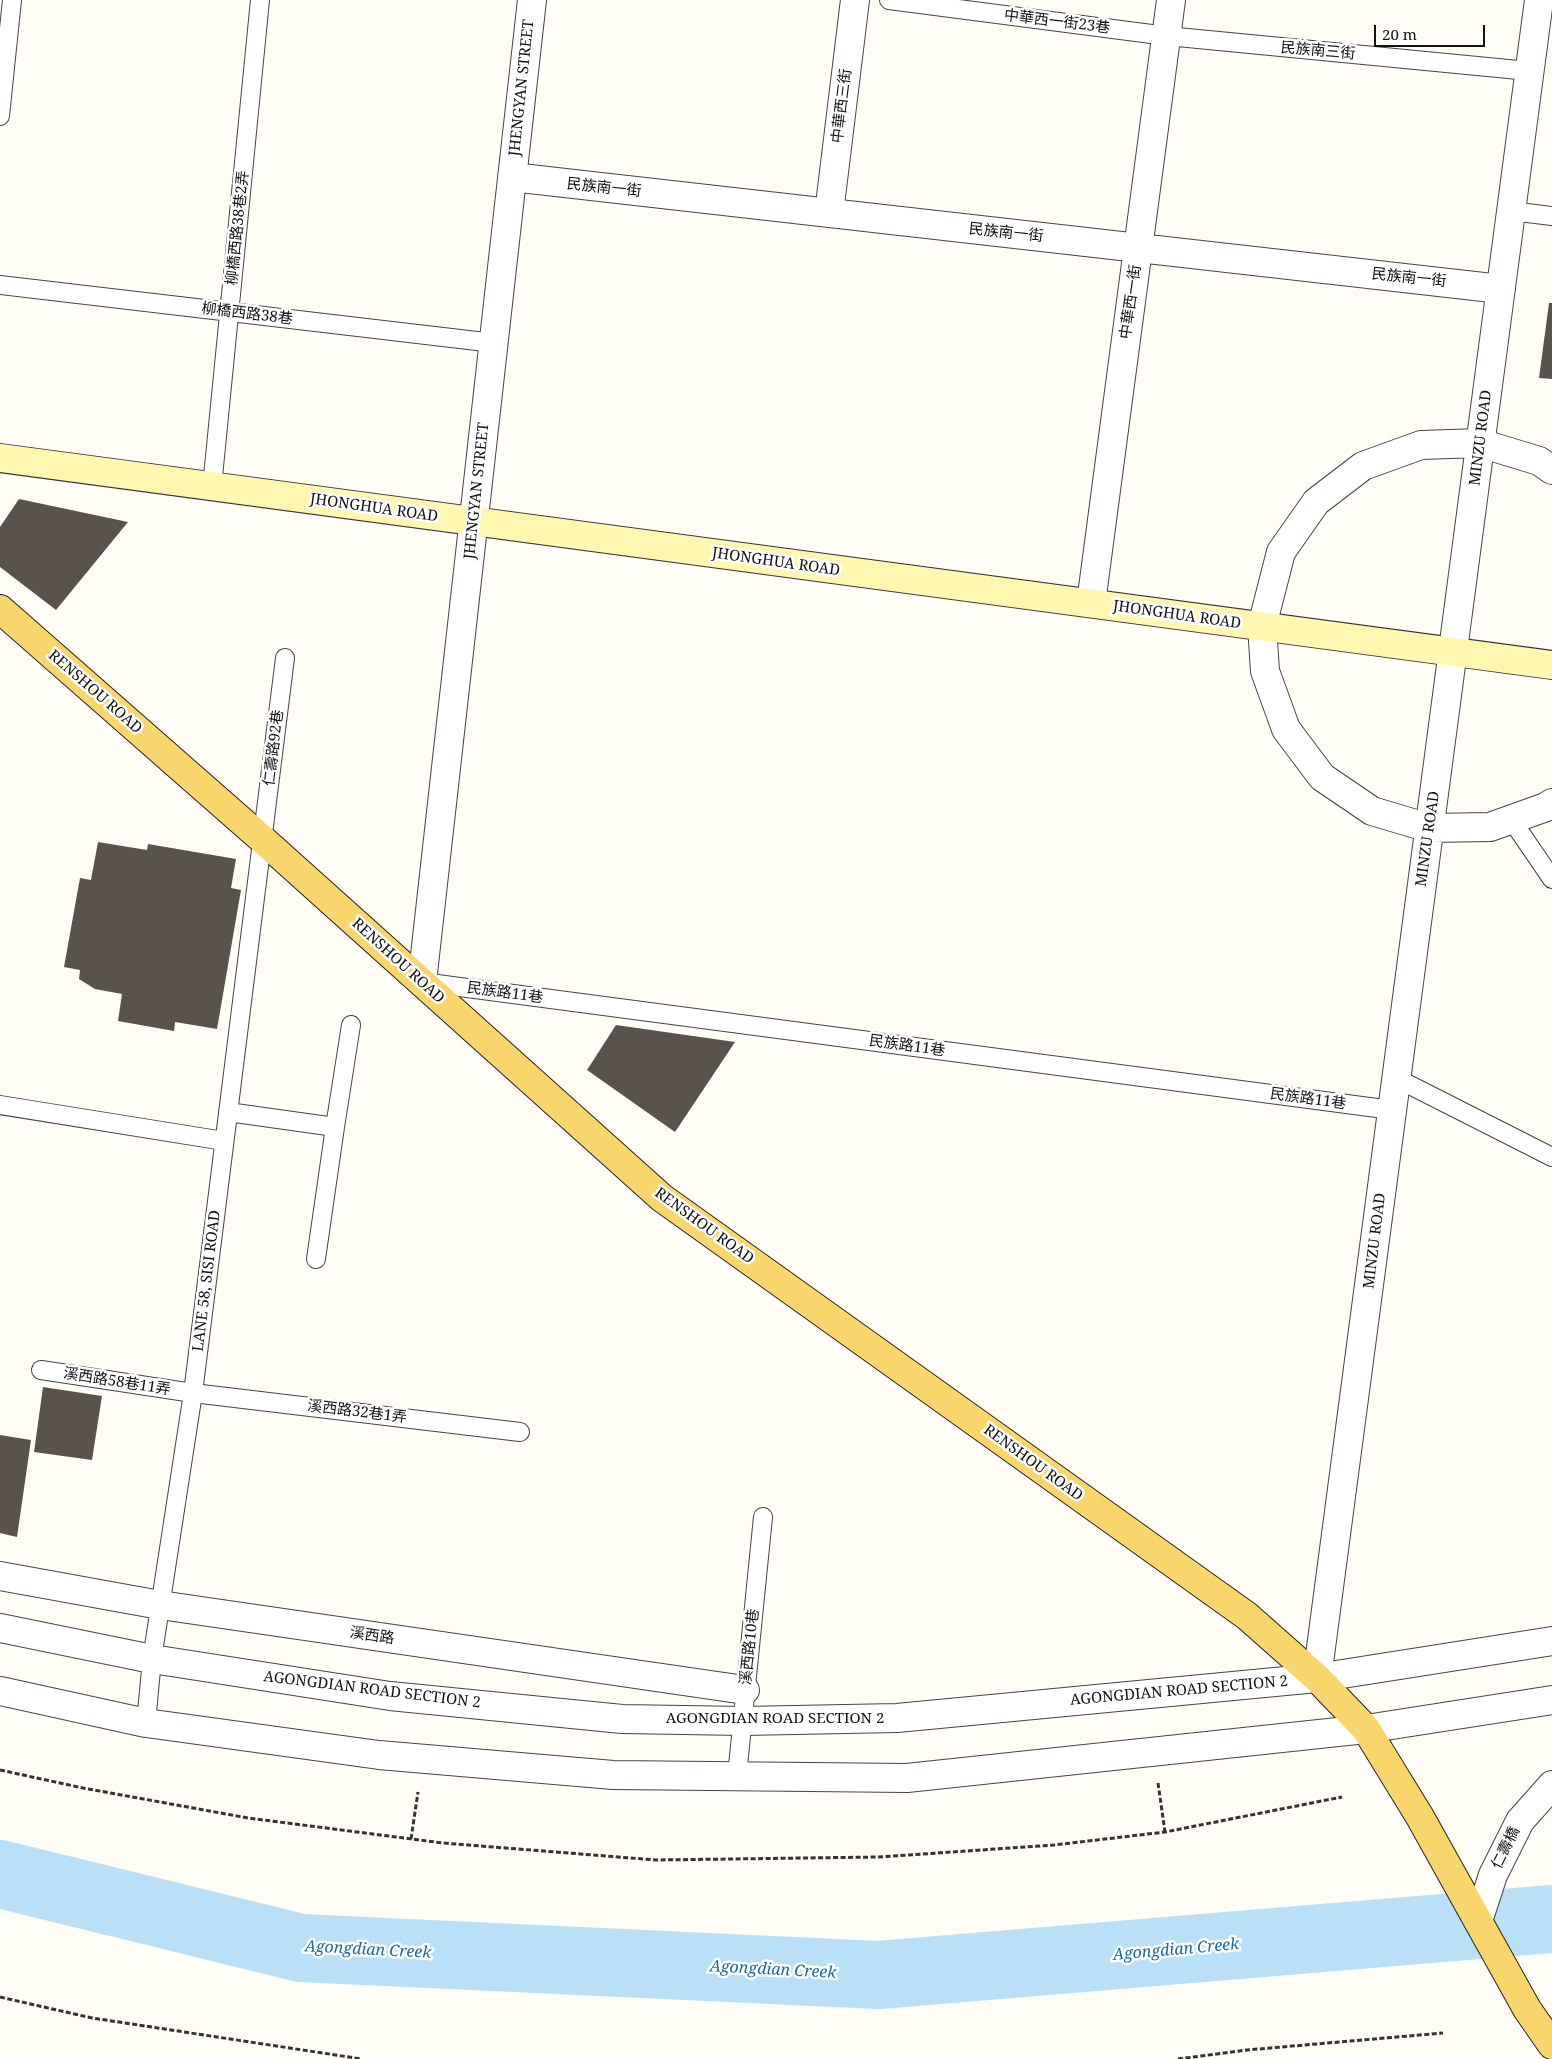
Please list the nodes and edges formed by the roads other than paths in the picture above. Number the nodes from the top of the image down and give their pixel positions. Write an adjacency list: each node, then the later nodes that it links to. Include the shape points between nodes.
1 (12, 0): 10 (lane)
2 (260, 0): 18 (lane, 柳橋西路38巷2弄)
3 (532, 0): 11 (street, JHENGYAN STREET)
4 (855, 0): 13 (street, 中華西三街)
5 (889, 0): 8 (lane, 中華西一街23巷)
6 (1171, 0): 8 (street, 中華西一街)
7 (1539, 0): 9 (street, MINZU ROAD)
8 (1166, 36): 9 (lane, 民族南三街); 15 (street, 中華西一街)
9 (1529, 71): 12 (street, MINZU ROAD)
10 (0, 116)
11 (512, 177): 13 (street, 民族南一街); 19 (street, JHENGYAN STREET)
12 (1511, 211): 14 (lane); 17 (street, MINZU ROAD)
13 (828, 213): 15 (street, 民族南一街)
14 (1552, 216)
15 (1139, 248): 17 (street, 民族南一街); 25 (street, 中華西一街)
16 (0, 285): 18 (lane, 柳橋西路38巷)
17 (1501, 289): 20 (street, MINZU ROAD)
18 (229, 312): 19 (lane, 柳橋西路38巷); 23 (lane, 柳橋西路38巷2弄)
19 (494, 343): 24 (street, JHENGYAN STREET)
20 (1480, 443): 22 (street, via 1540,461); 27 (street, via 1421,445 1364,466 1316,502 1281,552); 28 (street, MINZU ROAD)
21 (0, 458): 23 (main road, JHONGHUA ROAD)
22 (1552, 470)
23 (212, 486): 24 (main road, JHONGHUA ROAD)
24 (473, 522): 25 (main road, JHONGHUA ROAD); 36 (street, JHENGYAN STREET)
25 (1091, 603): 27 (main road, JHONGHUA ROAD)
26 (0, 609): 34 (main road, RENSHOU ROAD)
27 (1262, 626): 28 (main road, JHONGHUA ROAD); 33 (street, via 1265,671 1286,729 1322,777 1372,811)
28 (1453, 651): 30 (main road, JHONGHUA ROAD); 33 (street, MINZU ROAD)
29 (285, 658): 34 (lane, 仁壽路92巷)
30 (1552, 665)
31 (1552, 803): 32 (street)
32 (1511, 820): 33 (street, via 1490,827); 35 (lane)
33 (1429, 828): 38 (street, MINZU ROAD)
34 (262, 838): 36 (main road, RENSHOU ROAD); 41 (lane, LANE 58, SISI ROAD)
35 (1552, 879)
36 (422, 982): 40 (lane, 民族路11巷); 55 (main road, RENSHOU ROAD, via 662,1198 1248,1616)
37 (351, 1025): 42 (lane)
38 (1396, 1078): 40 (street, MINZU ROAD); 44 (lane)
39 (0, 1105): 43 (lane)
40 (1392, 1110): 55 (street, MINZU ROAD)
41 (228, 1112): 42 (lane); 43 (lane, LANE 58, SISI ROAD)
42 (335, 1127): 45 (lane)
43 (224, 1141): 47 (lane, LANE 58, SISI ROAD)
44 (1552, 1157)
45 (316, 1259)
46 (41, 1370): 47 (lane, 溪西路58巷11弄)
47 (193, 1393): 48 (lane, 溪西路32巷1弄); 51 (lane, LANE 58, SISI ROAD)
48 (520, 1432)
49 (763, 1517): 56 (lane, 溪西路10巷)
50 (0, 1576): 51 (street, 溪西路)
51 (160, 1605): 54 (lane, LANE 58, SISI ROAD); 56 (street, 溪西路)
52 (0, 1628): 54 (street, AGONGDIAN ROAD SECTION 2)
53 (1552, 1641): 55 (street, AGONGDIAN ROAD SECTION 2)
54 (152, 1659): 59 (street, AGONGDIAN ROAD SECTION 2, via 400,1697 622,1719); 60 (lane, LANE 58, SISI ROAD)
55 (1318, 1678): 59 (street, AGONGDIAN ROAD SECTION 2, via 897,1718); 61 (main road, RENSHOU ROAD)
56 (746, 1690): 59 (lane, 溪西路10巷)
57 (0, 1691): 60 (street)
58 (1552, 1700): 61 (street)
59 (743, 1720): 62 (lane, 溪西路10巷)
60 (146, 1723): 62 (street, via 419,1759 613,1775)
61 (1366, 1729): 62 (street, via 907,1778); 64 (main road, RENSHOU ROAD, via 1420,1817)
62 (737, 1776)
63 (1552, 1785): 64 (street, 仁壽橋, via 1520,1821 1493,1875)
64 (1478, 1922): 65 (main road, via 1527,2009)
65 (1552, 2045)

